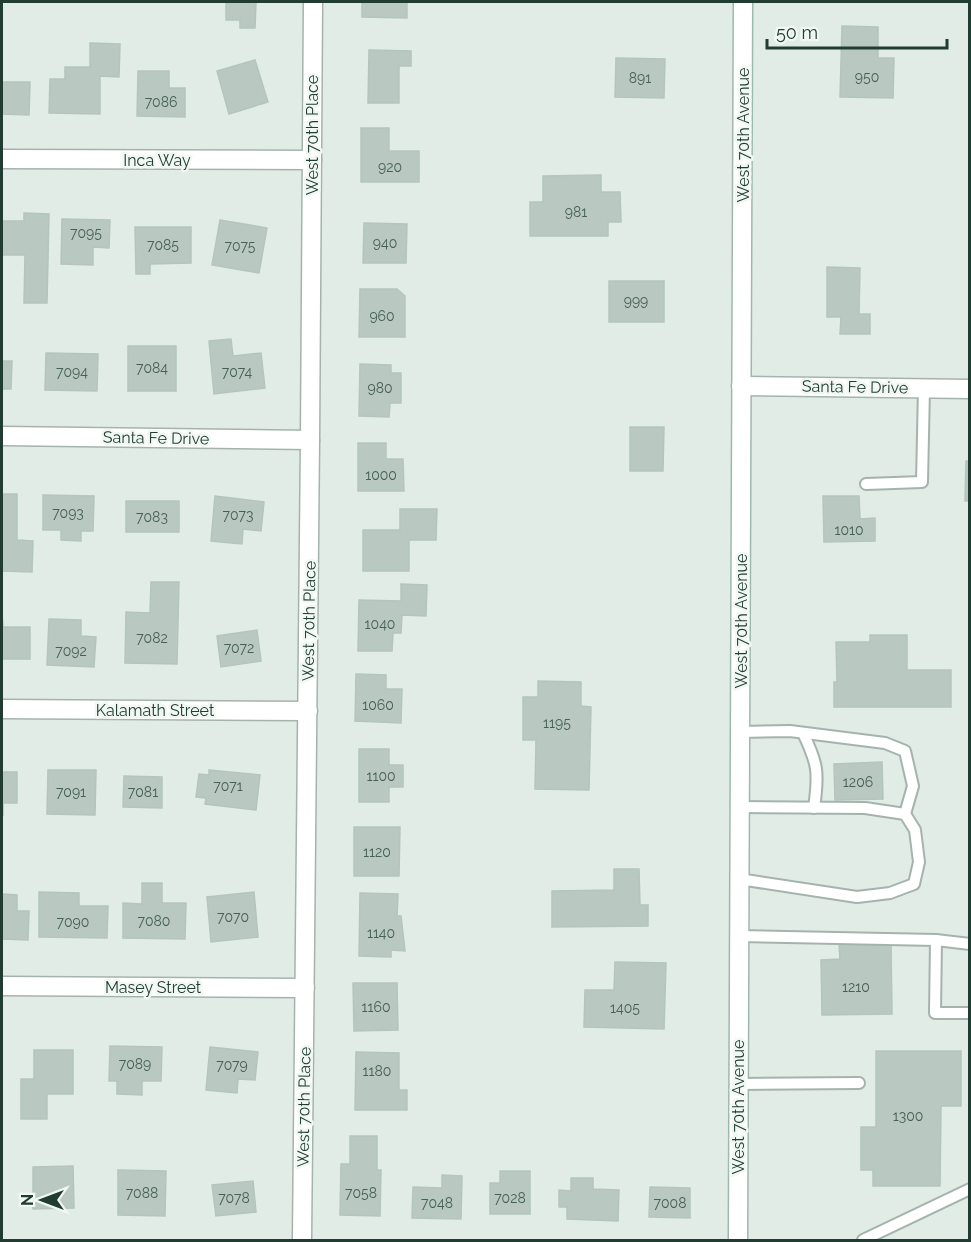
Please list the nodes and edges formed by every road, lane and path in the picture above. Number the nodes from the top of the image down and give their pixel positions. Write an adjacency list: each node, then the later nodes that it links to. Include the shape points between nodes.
1 (313, 2): 4 (street, West 70th Place)
2 (743, 2): 5 (street, West 70th Avenue)
3 (2, 159): 4 (street, Inca Way)
4 (312, 160): 9 (street, West 70th Place)
5 (741, 386): 6 (street, Santa Fe Drive); 13 (street, West 70th Avenue)
6 (924, 388): 7 (street, Santa Fe Drive); 10 (lane, via 922,482)
7 (969, 389)
8 (2, 436): 9 (street, Santa Fe Drive)
9 (310, 440): 12 (street, West 70th Place)
10 (866, 484)
11 (2, 709): 12 (street, Kalamath Street)
12 (308, 711): 23 (street, West 70th Place)
13 (740, 732): 14 (lane); 15 (street, West 70th Avenue)
14 (803, 733): 16 (lane, via 815,758 818,783); 17 (lane, via 885,743 905,751 913,786)
15 (740, 807): 16 (lane); 18 (street, West 70th Avenue)
16 (814, 808): 17 (lane, via 865,808)
17 (905, 814): 18 (lane, via 915,830 919,862 914,884 890,893 857,897)
18 (739, 879): 19 (street, West 70th Avenue)
19 (739, 936): 20 (lane); 26 (street, West 70th Avenue)
20 (936, 940): 21 (lane); 24 (lane, via 935,1013)
21 (969, 944)
22 (2, 986): 23 (street, Masey Street)
23 (305, 988): 28 (street, West 70th Place)
24 (969, 1012)
25 (859, 1083): 26 (lane)
26 (739, 1084): 29 (street, West 70th Avenue)
27 (969, 1189): 30 (lane)
28 (302, 1240)
29 (738, 1240)
30 (863, 1240)

